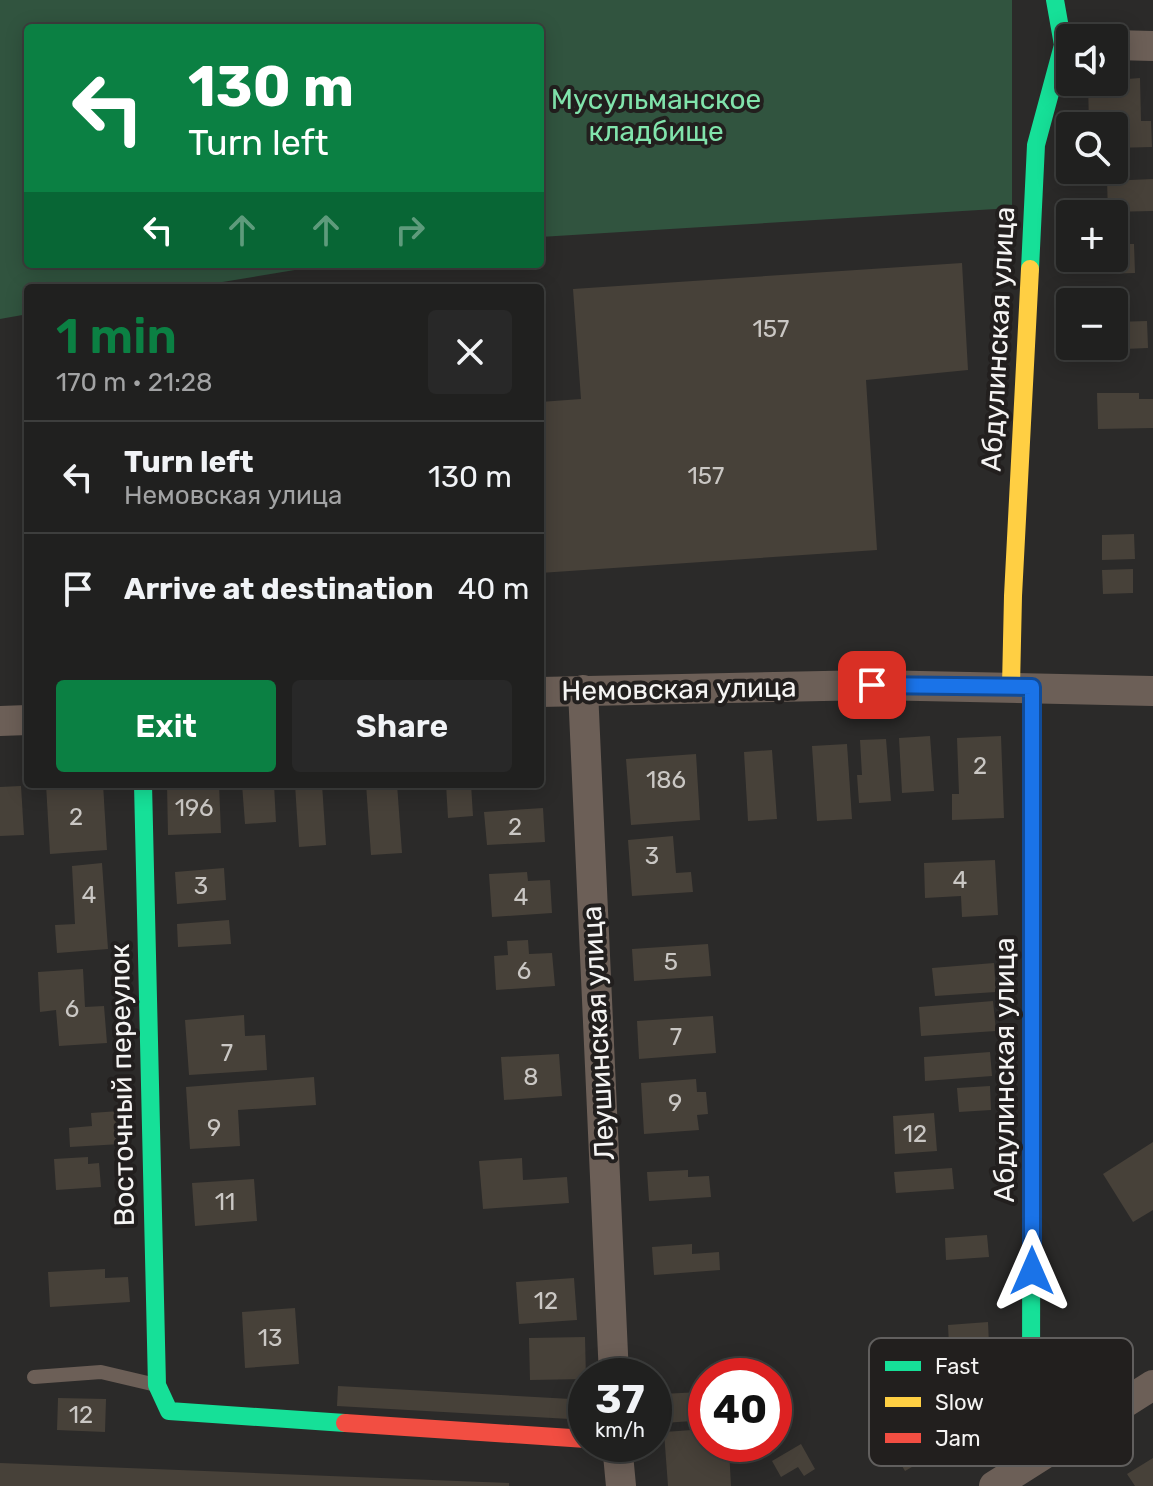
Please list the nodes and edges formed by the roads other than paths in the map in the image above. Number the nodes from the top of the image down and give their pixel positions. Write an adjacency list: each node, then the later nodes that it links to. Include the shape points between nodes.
1 (1055, 0): 2 (street, Абдулинская улица)
2 (1061, 24)
3 (1128, 45): 4 (street)
4 (1153, 46)
5 (1056, 78): 6 (street, Абдулинская улица, via 1036,145 1013,596)
6 (1022, 686): 7 (street, Немовская улица); 8 (street, Немовская улица); 13 (street, Абдулинская улица)
7 (583, 690): 9 (street, Немовская улица); 14 (street, Леушинская улица)
8 (1153, 691)
9 (544, 692)
10 (24, 720): 11 (street)
11 (0, 721)
12 (143, 788): 16 (street, Восточный переулок)
13 (1030, 1338)
14 (613, 1358)
15 (34, 1377): 16 (lane, via 101,1372)
16 (157, 1385): 19 (street, via 169,1411)
17 (1153, 1385): 18 (street)
18 (1133, 1398)
19 (568, 1438)
20 (619, 1462): 22 (street)
21 (1026, 1466): 23 (street)
22 (621, 1486)
23 (994, 1486)

